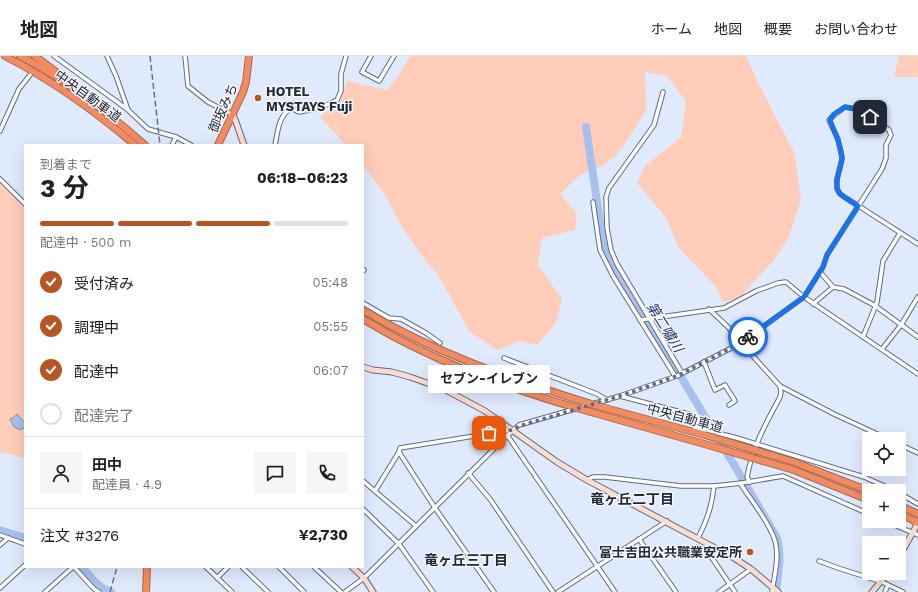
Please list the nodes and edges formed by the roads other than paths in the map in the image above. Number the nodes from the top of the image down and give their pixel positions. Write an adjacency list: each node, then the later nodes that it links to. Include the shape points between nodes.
1 (5, 56): 13 (highway, 中央自動車道)
2 (20, 56): 18 (highway, 中央自動車道, via 72,88)
3 (35, 56): 18 (highway, via 100,105)
4 (54, 56): 15 (street)
5 (108, 56): 15 (street)
6 (185, 56): 16 (street, via 188,86 208,102)
7 (249, 56): 16 (highway, 御坂みち, via 246,82)
8 (346, 56): 26 (street, via 341,74 341,91 337,100 299,112 291,108 280,120)
9 (371, 56): 10 (street, via 362,72 379,81)
10 (394, 56)
11 (0, 57): 13 (highway)
12 (30, 75): 17 (street, via 19,89)
13 (40, 75): 20 (highway, 中央自動車道, via 83,104)
14 (663, 92): 42 (street, via 654,125 606,196 611,250)
15 (128, 110): 19 (street, via 148,129)
16 (233, 115): 24 (highway, 御坂みち); 25 (street)
17 (0, 131)
18 (132, 134): 21 (highway, 中央自動車道)
19 (176, 136): 22 (street); 23 (street)
20 (134, 144)
21 (144, 144)
22 (172, 144)
23 (188, 144)
24 (218, 144)
25 (244, 144)
26 (275, 144)
27 (0, 179): 29 (street)
28 (593, 202): 44 (street, via 600,250)
29 (24, 203)
30 (858, 206): 30 (street, via 882,169 886,158 886,145 891,135 889,130 861,110 845,107 830,120 842,158 837,189); 31 (street); 33 (street, via 827,255)
31 (900, 233): 32 (street); 39 (street, via 883,260)
32 (918, 244)
33 (820, 272): 34 (street); 35 (street)
34 (833, 287): 38 (street); 39 (street, via 844,289)
35 (804, 297): 38 (street); 40 (street, via 786,282 778,283 724,308); 48 (street)
36 (918, 297): 45 (street)
37 (364, 304): 49 (street, via 389,318 402,319)
38 (814, 304): 46 (street)
39 (875, 306): 45 (street); 46 (street)
40 (709, 309): 42 (street); 48 (street)
41 (364, 311): 75 (highway, 中央自動車道, bridge, via 399,331 489,371 541,389 794,462)
42 (648, 319): 44 (street); 54 (street)
43 (364, 320): 77 (highway, 中央自動車道, bridge, via 392,336 450,363 530,394 794,470)
44 (641, 320): 56 (street)
45 (901, 324): 47 (street); 50 (street)
46 (863, 337): 50 (street)
47 (918, 337)
48 (741, 343): 52 (street); 57 (street)
49 (440, 344)
50 (882, 349): 55 (street)
51 (504, 358): 59 (street)
52 (704, 362): 54 (street); 60 (street, via 715,390 725,385 735,401)
53 (364, 367): 61 (street, via 410,376 444,389 485,411)
54 (682, 374): 56 (street)
55 (918, 374)
56 (676, 376): 58 (street)
57 (780, 386): 62 (street); 64 (street, via 780,397)
58 (620, 396): 59 (street); 64 (street, via 692,415 694,427)
59 (607, 400): 61 (street)
60 (729, 405)
61 (512, 430): 63 (street); 66 (street, via 400,448); 69 (street)
62 (873, 432)
63 (507, 435): 68 (street); 102 (street)
64 (756, 444): 71 (street, via 750,461); 73 (street)
65 (906, 447): 67 (street)
66 (399, 452): 76 (street); 80 (street)
67 (918, 453)
68 (468, 473): 80 (street); 132 (street, via 490,499)
69 (586, 480): 74 (street, via 605,477 680,486); 86 (street)
70 (364, 482): 76 (street)
71 (748, 482): 72 (street); 83 (street, via 783,476)
72 (741, 483): 74 (street); 120 (street, via 776,545)
73 (883, 484)
74 (714, 486): 93 (street, via 713,503)
75 (862, 488)
76 (375, 491): 88 (street)
77 (862, 497)
78 (906, 497): 79 (street)
79 (918, 504)
80 (435, 508): 88 (street); 131 (street)
81 (906, 508): 84 (highway)
82 (364, 510): 97 (street)
83 (862, 511)
84 (918, 514)
85 (906, 517): 87 (highway)
86 (667, 521): 93 (street); 94 (street)
87 (918, 523): 90 (street)
88 (416, 526): 97 (street)
89 (902, 528): 90 (street)
90 (916, 534): 99 (street)
91 (0, 535): 92 (street)
92 (8, 538): 95 (street); 96 (street)
93 (698, 538): 98 (street)
94 (639, 539): 102 (street); 135 (street)
95 (0, 544)
96 (24, 544)
97 (399, 544): 114 (street); 130 (street)
98 (708, 544): 112 (street); 116 (street, via 708,552)
99 (906, 548)
100 (819, 561): 115 (street)
101 (24, 566): 118 (street)
102 (597, 566): 133 (street); 134 (street)
103 (73, 568): 121 (street)
104 (75, 568): 119 (street)
105 (146, 568): 123 (highway)
106 (207, 568): 113 (street)
107 (227, 568): 113 (street)
108 (243, 568): 125 (street)
109 (280, 568): 126 (street)
110 (315, 568): 127 (street)
111 (353, 568): 114 (street)
112 (751, 569): 116 (street); 120 (street)
113 (217, 578): 124 (street)
114 (364, 578): 128 (street); 129 (street)
115 (882, 582): 117 (street); 138 (street)
116 (730, 585): 136 (street); 137 (street)
117 (888, 585): 139 (street); 140 (street)
118 (0, 588)
119 (92, 590): 122 (street)
120 (774, 590)
121 (45, 592)
122 (99, 592)
123 (146, 592)
124 (232, 592)
125 (268, 592)
126 (304, 592)
127 (341, 592)
128 (345, 592)
129 (373, 592)
130 (433, 592)
131 (494, 592)
132 (553, 592)
133 (558, 592)
134 (615, 592)
135 (676, 592)
136 (719, 592)
137 (735, 592)
138 (872, 592)
139 (885, 592)
140 (903, 592)

